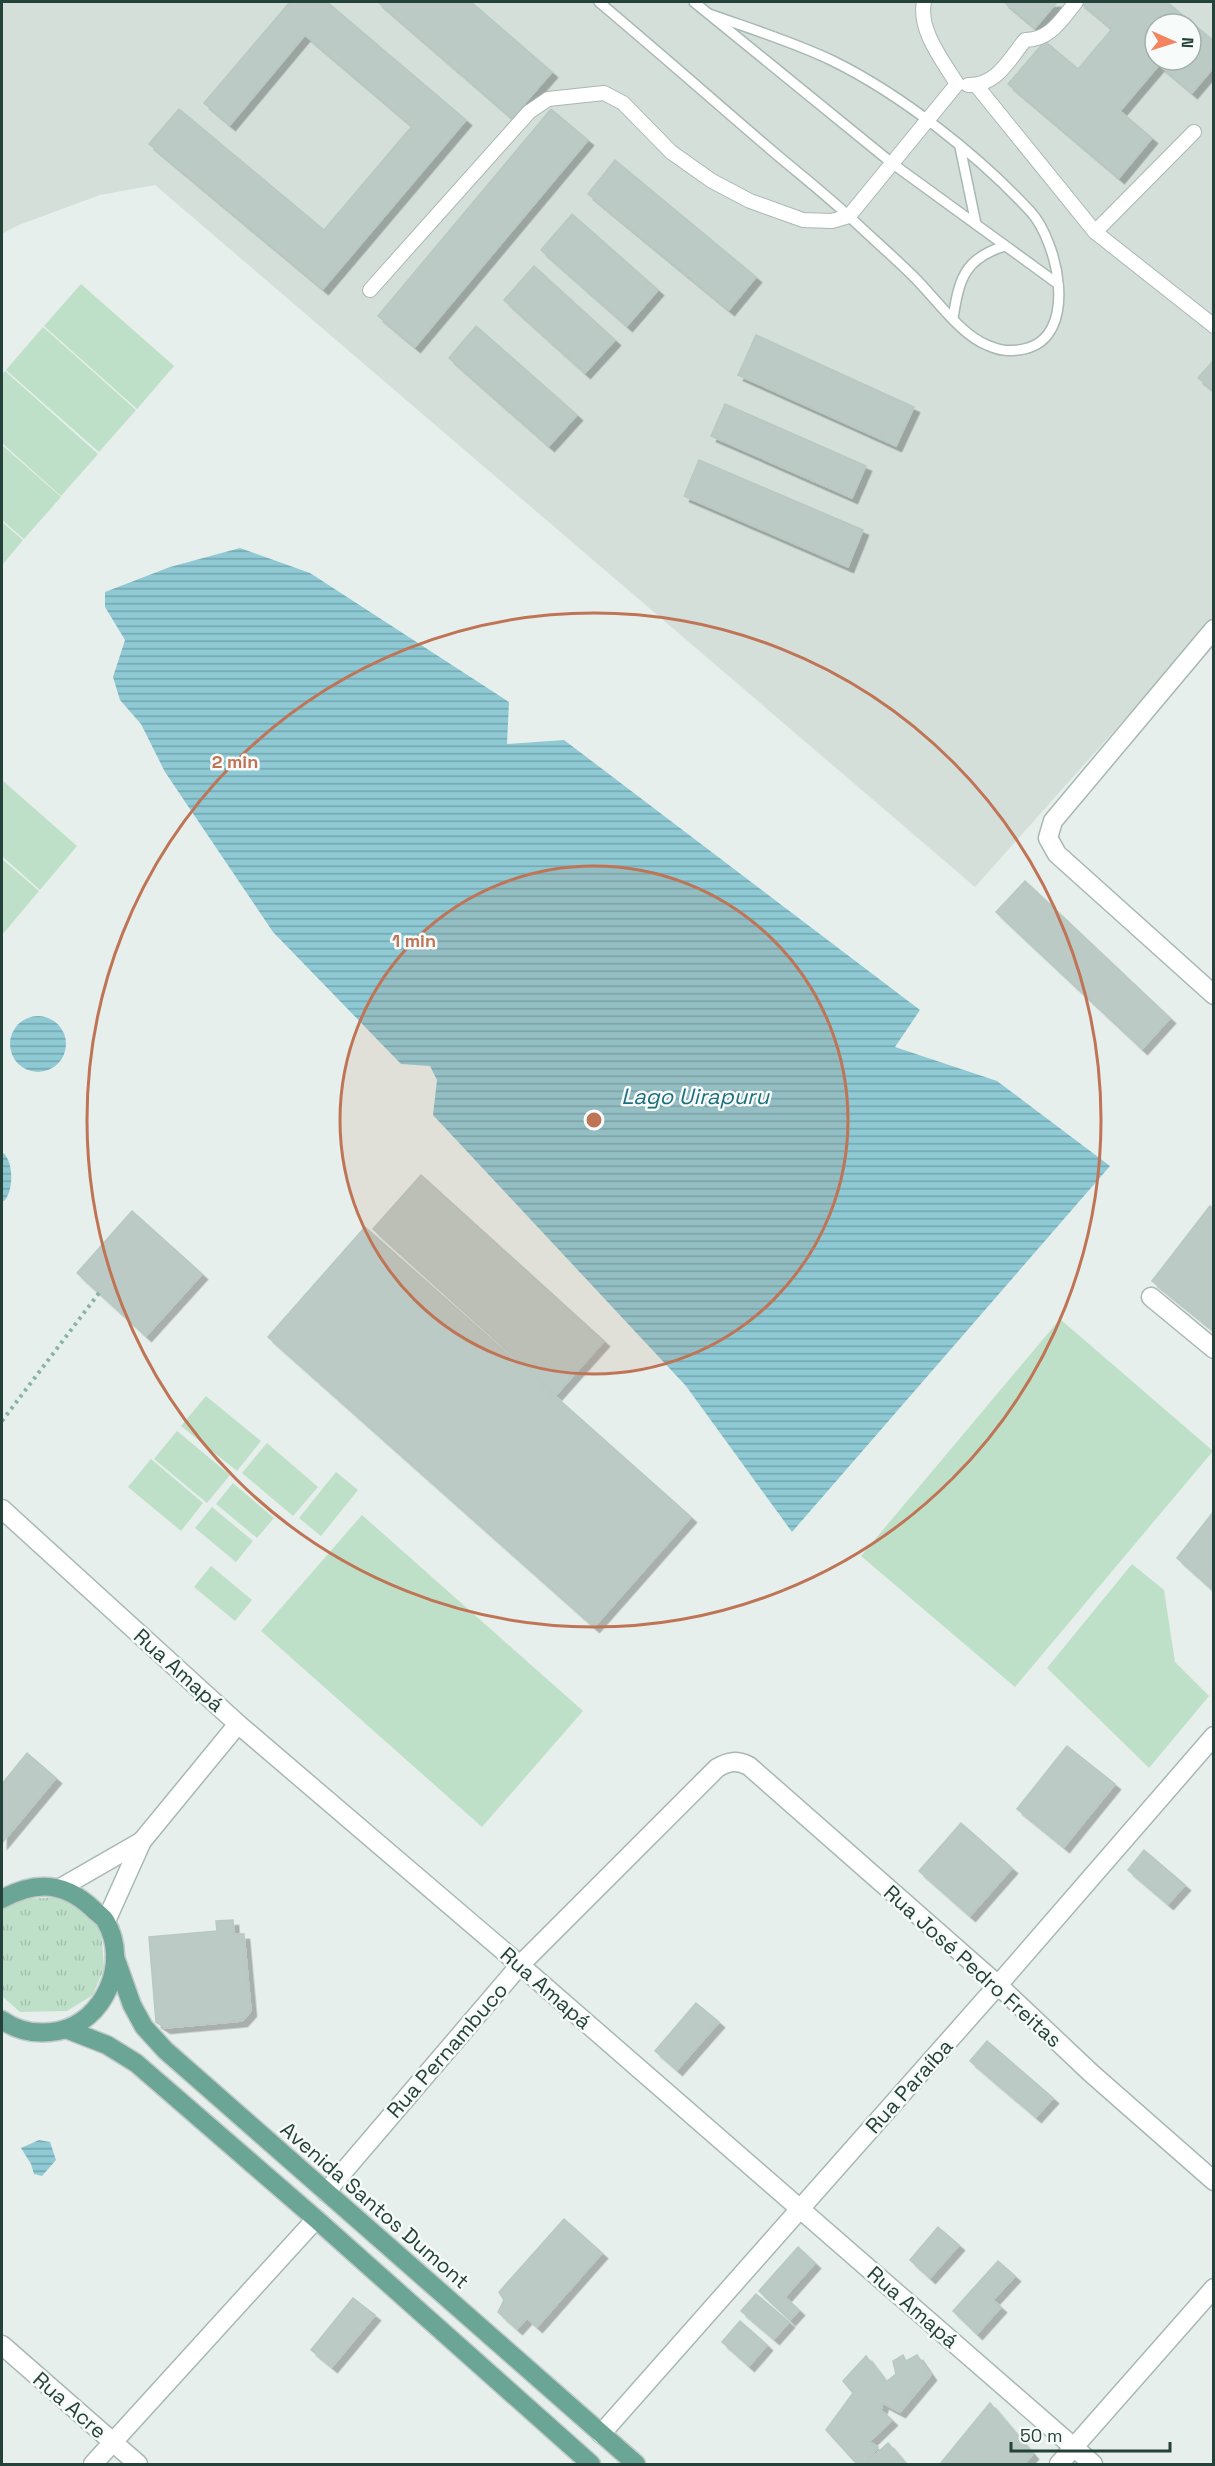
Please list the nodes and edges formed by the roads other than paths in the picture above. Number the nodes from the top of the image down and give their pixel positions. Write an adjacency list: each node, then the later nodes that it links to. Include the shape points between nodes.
1 (599, 2): 6 (lane)
2 (612, 2): 6 (lane)
3 (694, 2): 7 (lane)
4 (924, 2): 8 (street, via 922,9 929,35)
5 (1076, 2): 9 (street, via 1038,40 1025,40 996,77)
6 (613, 14): 14 (lane)
7 (709, 14): 10 (lane, via 834,61); 13 (lane)
8 (957, 84): 9 (street); 10 (street)
9 (976, 85): 16 (street)
10 (928, 121): 12 (lane); 13 (street)
11 (1194, 132): 16 (street)
12 (960, 147): 15 (lane); 18 (lane, via 1032,213 1049,245)
13 (893, 164): 14 (street); 15 (lane)
14 (849, 216): 19 (street, via 832,221 803,220 750,201 712,181 671,152 623,103 604,93 548,99 529,112); 20 (lane)
15 (976, 224): 17 (lane)
16 (1095, 232): 21 (street)
17 (1005, 246): 18 (lane); 20 (lane, via 976,259 959,285)
18 (1059, 284): 20 (lane, via 1054,323 1046,338 1031,348 998,350 982,343)
19 (370, 290)
20 (953, 318)
21 (1214, 326)
22 (1214, 629): 23 (street, via 1053,821 1048,838 1058,854)
23 (1214, 995)
24 (1151, 1297): 25 (street)
25 (1214, 1349)
26 (2, 1509): 27 (street, Rua Amapá)
27 (238, 1724): 30 (street); 35 (street, Rua Amapá)
28 (1214, 1736): 36 (street, Rua Paraíba)
29 (728, 1762): 35 (street, Rua Pernambuco, via 717,1768); 36 (street, Rua José Pedro Freitas, via 739,1761 749,1766)
30 (142, 1841): 31 (street); 33 (street)
31 (62, 1887): 32 (main road); 33 (main road, via 85,1900)
32 (6, 1893)
33 (106, 1921): 34 (main road, Avenida Santos Dumont)
34 (115, 1957): 38 (main road, Avenida Santos Dumont, via 112,1981 102,2001 86,2018); 40 (main road, Avenida Santos Dumont, via 144,2027)
35 (520, 1965): 40 (street, Rua Pernambuco); 41 (street, Rua Amapá)
36 (998, 1985): 39 (street, Rua José Pedro Freitas); 41 (street, Rua Paraíba)
37 (2, 2020): 38 (main road, Avenida Santos Dumont, via 26,2032)
38 (66, 2029): 42 (main road, Avenida Santos Dumont, via 107,2045 136,2063)
39 (1214, 2181)
40 (326, 2192): 45 (main road, Avenida Santos Dumont)
41 (800, 2209): 45 (street, Rua Paraíba); 47 (street, Rua Amapá)
42 (316, 2219): 46 (street); 48 (main road, Avenida Santos Dumont)
43 (1214, 2288): 47 (street)
44 (2, 2345): 46 (street, Rua Acre)
45 (601, 2434): 51 (main road, Avenida Santos Dumont)
46 (113, 2443): 49 (street); 50 (street, Rua Acre)
47 (1074, 2448): 52 (street); 53 (street, Rua Amapá)
48 (585, 2462)
49 (93, 2464)
50 (138, 2464)
51 (636, 2464)
52 (1059, 2464)
53 (1093, 2464)

